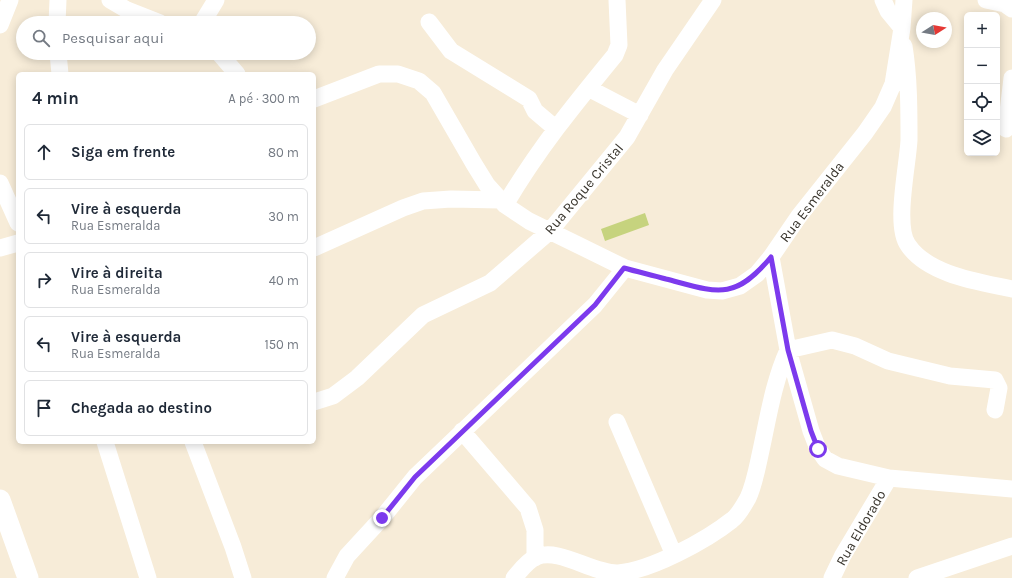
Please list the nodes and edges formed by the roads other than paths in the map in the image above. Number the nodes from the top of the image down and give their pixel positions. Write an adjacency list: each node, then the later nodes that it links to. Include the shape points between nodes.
1 (10, 0): 15 (street)
2 (58, 0): 11 (street)
3 (110, 0): 12 (street)
4 (216, 0): 13 (street)
5 (617, 0): 22 (street, via 619,45)
6 (713, 0): 24 (street, Rua Roque Cristal, via 665,70)
7 (883, 0): 16 (street, via 888,11)
8 (904, 0): 16 (street, Rua Esmeralda)
9 (986, 0): 10 (street, via 1004,4)
10 (1012, 9)
11 (57, 16)
12 (142, 16)
13 (206, 16)
14 (429, 22): 25 (street, via 451,51 530,99 535,111)
15 (0, 24)
16 (902, 28): 34 (street, Rua Esmeralda, via 893,84 883,107 798,216); 36 (street, Rua Esmeralda, via 909,100 909,142 902,210 907,245 933,266 950,274)
17 (59, 60): 19 (street)
18 (225, 60): 20 (street)
19 (60, 72)
20 (236, 72)
21 (1012, 78): 26 (street)
22 (588, 88): 24 (street); 25 (street)
23 (316, 98): 28 (street, Rua Esmeralda, via 379,74 398,74 419,80 433,92 487,185)
24 (640, 115): 30 (street, Rua Roque Cristal, via 627,137)
25 (556, 128): 28 (street)
26 (1006, 129)
27 (0, 183): 29 (street)
28 (503, 202): 30 (street, Rua Esmeralda, via 529,221); 32 (street, via 451,199 423,201)
29 (16, 218)
30 (550, 231): 35 (street, Rua Esmeralda); 38 (street, Rua Roque Cristal, via 490,283 423,316 357,378 333,396)
31 (16, 244): 33 (street)
32 (316, 247)
33 (0, 248)
34 (771, 257): 35 (street, Rua Esmeralda, via 757,274 740,286 722,291 707,290); 37 (street)
35 (624, 268): 41 (street, via 595,305)
36 (1012, 289)
37 (788, 350): 39 (street, via 832,340 855,346 888,361 950,376 995,380 999,388); 44 (street, via 811,431 825,459 838,466); 48 (street, via 776,381 748,498 734,519 709,536)
38 (316, 401)
39 (995, 410)
40 (617, 422): 48 (street)
41 (462, 431): 49 (street, via 528,508 534,530); 53 (street, via 415,477 347,556)
42 (106, 444): 51 (street)
43 (194, 444): 52 (street)
44 (889, 478): 45 (street); 55 (street, Rua Eldorado)
45 (1012, 489)
46 (0, 500): 50 (street)
47 (1012, 546): 56 (street)
48 (674, 554): 49 (street, via 656,563 617,573 544,555)
49 (535, 558): 54 (street)
50 (28, 578)
51 (148, 578)
52 (243, 578)
53 (335, 578)
54 (514, 578)
55 (832, 578)
56 (917, 578)

